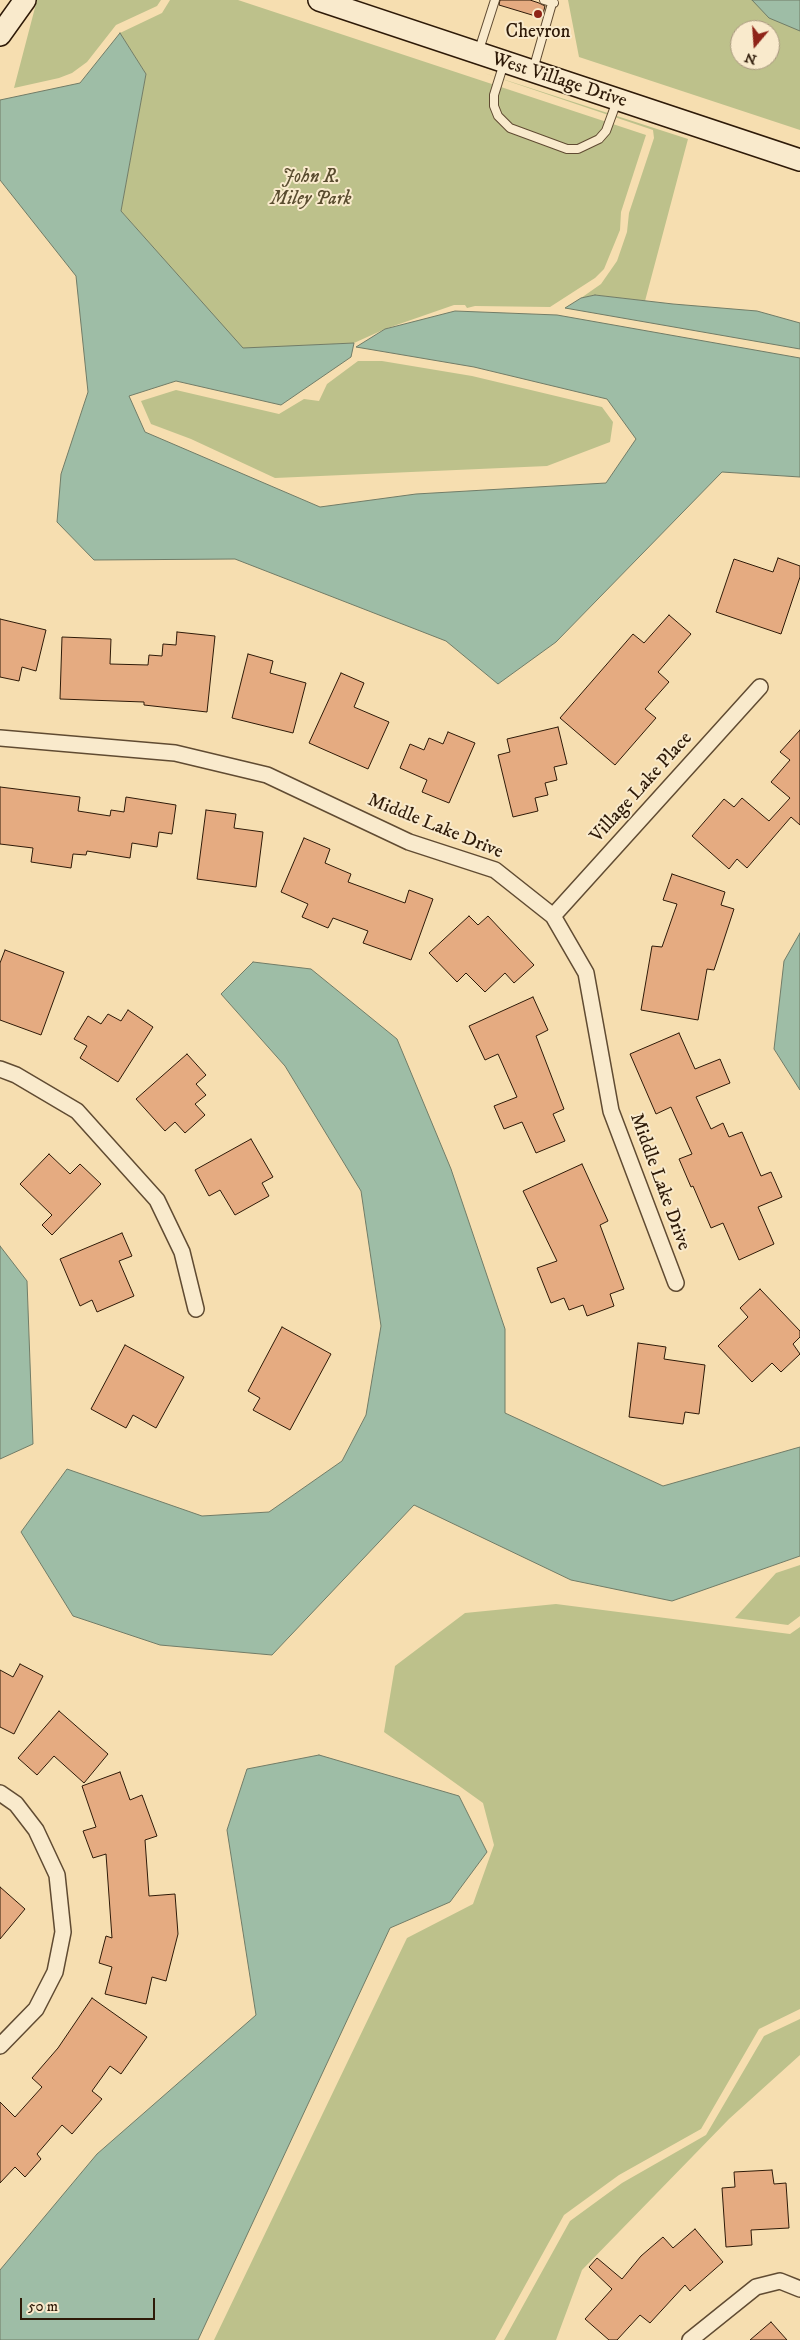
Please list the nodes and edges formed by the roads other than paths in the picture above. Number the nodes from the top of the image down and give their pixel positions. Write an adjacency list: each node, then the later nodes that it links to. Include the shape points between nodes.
1 (25, 0): 6 (street)
2 (318, 0): 7 (street, West Village Drive)
3 (495, 0): 7 (lane)
4 (544, 0): 5 (lane)
5 (553, 2): 9 (lane)
6 (0, 35)
7 (478, 54): 8 (street, West Village Drive)
8 (504, 62): 9 (street, West Village Drive); 10 (lane, via 494,95 498,116 510,128 567,148 578,149 599,139 606,131)
9 (533, 72): 10 (street, West Village Drive)
10 (618, 100): 11 (street, West Village Drive)
11 (800, 160)
12 (760, 687): 14 (street, Village Lake Place)
13 (0, 738): 14 (street, Middle Lake Drive, via 175,753 267,775 408,842 495,870)
14 (553, 916): 16 (street, Middle Lake Drive, via 586,973 611,1111)
15 (0, 1069): 17 (street, via 77,1111 157,1200 182,1252)
16 (676, 1283)
17 (196, 1309)
18 (0, 1793): 19 (street, via 16,1804 36,1830 57,1875 63,1932 55,1972 36,2009)
19 (0, 2046)
20 (800, 2289): 21 (street, via 780,2281 756,2287)
21 (690, 2340)

